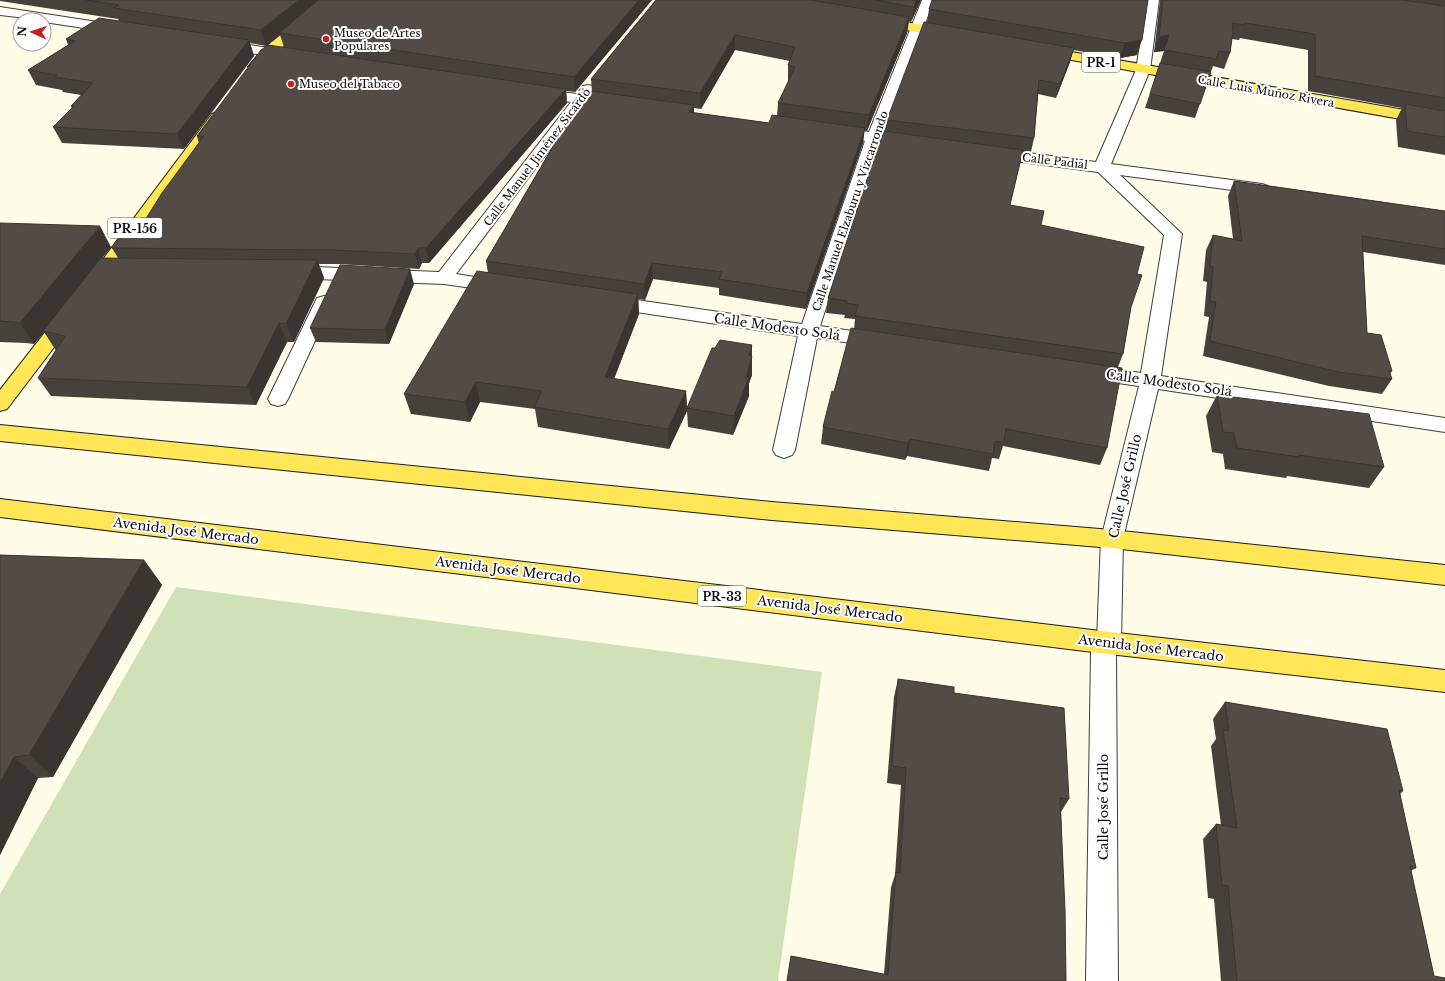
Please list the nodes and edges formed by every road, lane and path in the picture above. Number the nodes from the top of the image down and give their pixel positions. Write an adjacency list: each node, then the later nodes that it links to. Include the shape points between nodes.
1 (332, 0): 11 (main road)
2 (928, 0): 6 (street, Calle Manuel Elzaburu y Vizcarrondo)
3 (1153, 0): 13 (street)
4 (0, 11): 7 (street)
5 (864, 19): 6 (main road)
6 (918, 28): 8 (main road); 22 (street, Calle Manuel Elzaburu y Vizcarrondo)
7 (134, 32)
8 (964, 37)
9 (205, 42): 11 (street)
10 (1026, 48): 13 (main road, Calle Luis Muñoz Rivera / PR-1)
11 (268, 52): 12 (street); 14 (main road)
12 (299, 57)
13 (1143, 70): 20 (main road, Calle Luis Muñoz Rivera / PR-1); 25 (street)
14 (246, 79)
15 (595, 80): 17 (street, Calle Manuel Jiménez Sicardó)
16 (526, 91): 17 (street)
17 (580, 99): 19 (street); 31 (street, Calle Manuel Jiménez Sicardó)
18 (227, 104): 27 (main road, PR-156)
19 (619, 104)
20 (1445, 122)
21 (820, 130): 22 (street)
22 (874, 138): 23 (street); 34 (street, Calle Manuel Elzaburu y Vizcarrondo)
23 (921, 144)
24 (976, 151): 25 (street, Calle Padial)
25 (1102, 167): 26 (street, Calle Padial); 37 (street, Calle José Grillo, via 1173,234)
26 (1274, 191)
27 (105, 269): 28 (street); 39 (main road, PR-156)
28 (128, 269)
29 (276, 271): 30 (street)
30 (338, 272): 31 (street); 38 (street)
31 (444, 278): 32 (street)
32 (514, 288)
33 (592, 299): 34 (street, Calle Modesto Solá)
34 (809, 331): 35 (street, Calle Modesto Solá); 42 (street, Calle Manuel Elzaburu y Vizcarrondo)
35 (894, 344)
36 (1073, 369): 37 (street, Calle Modesto Solá)
37 (1150, 380): 40 (street, Calle Modesto Solá); 44 (street, Calle José Grillo)
38 (278, 399)
39 (0, 404)
40 (1445, 425)
41 (0, 433): 44 (main road, via 772,511)
42 (784, 450)
43 (0, 508): 46 (main road, Avenida José Mercado / PR-33)
44 (1112, 539): 45 (main road); 46 (street, Calle José Grillo)
45 (1445, 574)
46 (1109, 643): 47 (main road, Avenida José Mercado / PR-33); 48 (street, Calle José Grillo, via 1104,651)
47 (1445, 681)
48 (1102, 981)

